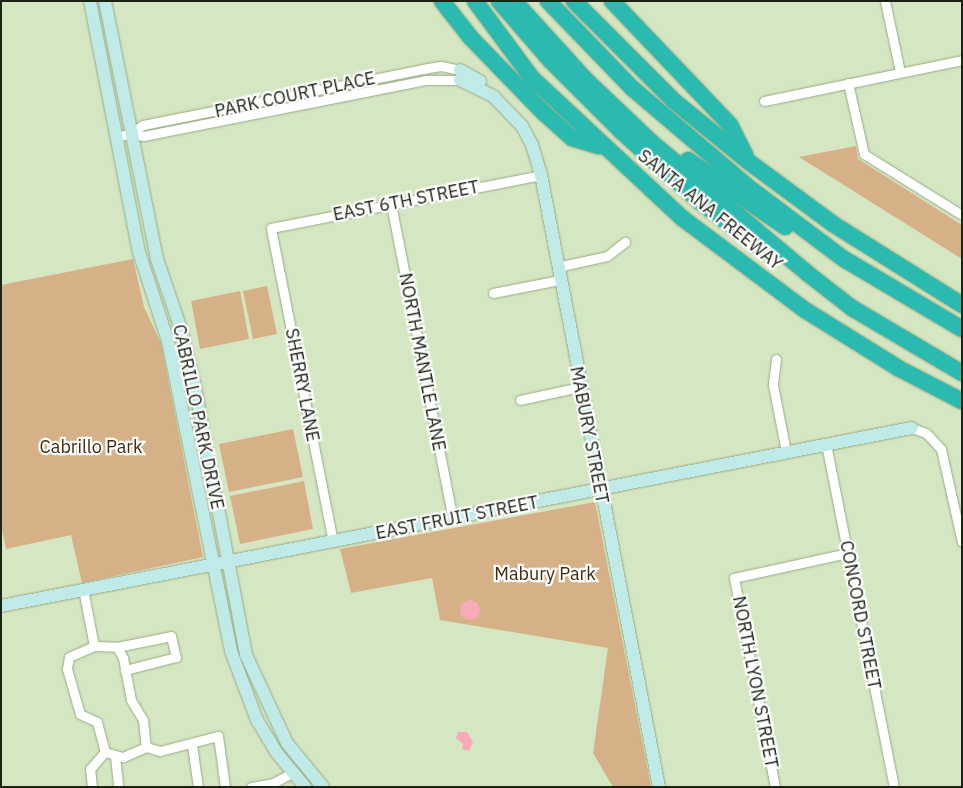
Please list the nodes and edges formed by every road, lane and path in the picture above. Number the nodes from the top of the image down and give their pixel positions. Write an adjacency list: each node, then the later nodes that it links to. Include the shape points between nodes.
1 (90, 1): 18 (street, CABRILLO PARK DRIVE)
2 (105, 1): 17 (street, CABRILLO PARK DRIVE)
3 (442, 1): 20 (highway, via 471,38 572,138)
4 (475, 1): 20 (highway, SANTA ANA FREEWAY, via 532,78)
5 (499, 1): 30 (highway, SANTA ANA FREEWAY, via 563,73 700,202 802,278)
6 (514, 1): 19 (highway, via 586,80)
7 (522, 1): 19 (highway)
8 (548, 1): 27 (highway, via 660,113 752,190)
9 (574, 1): 21 (highway, via 674,101)
10 (612, 1): 21 (highway, via 730,125)
11 (885, 1): 13 (street)
12 (962, 60): 13 (street)
13 (900, 72): 15 (street)
14 (460, 75): 17 (street, PARK COURT PLACE, via 441,66 422,69 143,125); 22 (street, MABURY STREET, via 492,96 522,126)
15 (848, 83): 16 (street); 24 (street, via 864,154)
16 (764, 101)
17 (131, 133): 18 (street, PARK COURT PLACE); 35 (street, CABRILLO PARK DRIVE, via 157,259 182,332)
18 (117, 137): 37 (street, CABRILLO PARK DRIVE, via 138,252 168,341)
19 (654, 138): 27 (highway, via 800,237); 30 (highway)
20 (603, 148): 39 (highway, SANTA ANA FREEWAY, via 682,218 760,279 851,340)
21 (748, 162): 31 (highway, via 833,224)
22 (541, 174): 23 (street, EAST 6TH STREET); 28 (street, MABURY STREET)
23 (391, 204): 25 (street, EAST 6TH STREET); 45 (street, NORTH MANTLE LANE)
24 (962, 215)
25 (271, 228): 46 (street, SHERRY LANE)
26 (625, 242): 28 (street, via 607,256)
27 (844, 259): 32 (highway)
28 (558, 273): 29 (street); 36 (street, MABURY STREET)
29 (493, 293)
30 (837, 297): 34 (highway)
31 (962, 305)
32 (962, 329)
33 (776, 359): 42 (street, via 773,386)
34 (962, 373)
35 (195, 386): 37 (street); 49 (street, CABRILLO PARK DRIVE)
36 (580, 387): 38 (street); 43 (street, MABURY STREET)
37 (179, 390): 50 (street, CABRILLO PARK DRIVE)
38 (520, 400)
39 (962, 401)
40 (912, 428): 41 (street, EAST FRUIT STREET); 44 (street, via 937,442)
41 (826, 444): 42 (street, EAST FRUIT STREET); 48 (street, CONCORD STREET)
42 (786, 452): 43 (street, EAST FRUIT STREET)
43 (600, 491): 45 (street, EAST FRUIT STREET); 68 (street, MABURY STREET)
44 (958, 500): 47 (street)
45 (453, 519): 46 (street, EAST FRUIT STREET)
46 (333, 542): 49 (street, EAST FRUIT STREET)
47 (962, 542)
48 (848, 553): 69 (street, NORTH LYON STREET, via 734,578); 70 (street, CONCORD STREET)
49 (228, 562): 50 (street, EAST FRUIT STREET); 67 (street, CABRILLO PARK DRIVE, via 249,663 287,743)
50 (215, 564): 51 (street, EAST FRUIT STREET); 60 (street, CABRILLO PARK DRIVE, via 231,651 243,688 257,720)
51 (83, 589): 52 (street, EAST FRUIT STREET); 53 (street)
52 (1, 606)
53 (94, 646): 54 (street); 58 (street, via 69,656 67,669 80,714 97,722)
54 (117, 647): 55 (street); 55 (street, via 171,636 176,657)
55 (125, 670): 57 (street, via 131,700 142,720)
56 (192, 744): 57 (street, via 160,751); 63 (street); 64 (street, via 218,736)
57 (146, 747): 59 (street, via 134,754)
58 (105, 752): 59 (street); 61 (street, via 90,769)
59 (115, 756): 62 (street)
60 (292, 773): 65 (street, via 273,783); 66 (street, CABRILLO PARK DRIVE)
61 (92, 787)
62 (118, 787)
63 (198, 787)
64 (226, 787)
65 (251, 787)
66 (305, 787)
67 (323, 787)
68 (659, 787)
69 (775, 787)
70 (894, 787)

